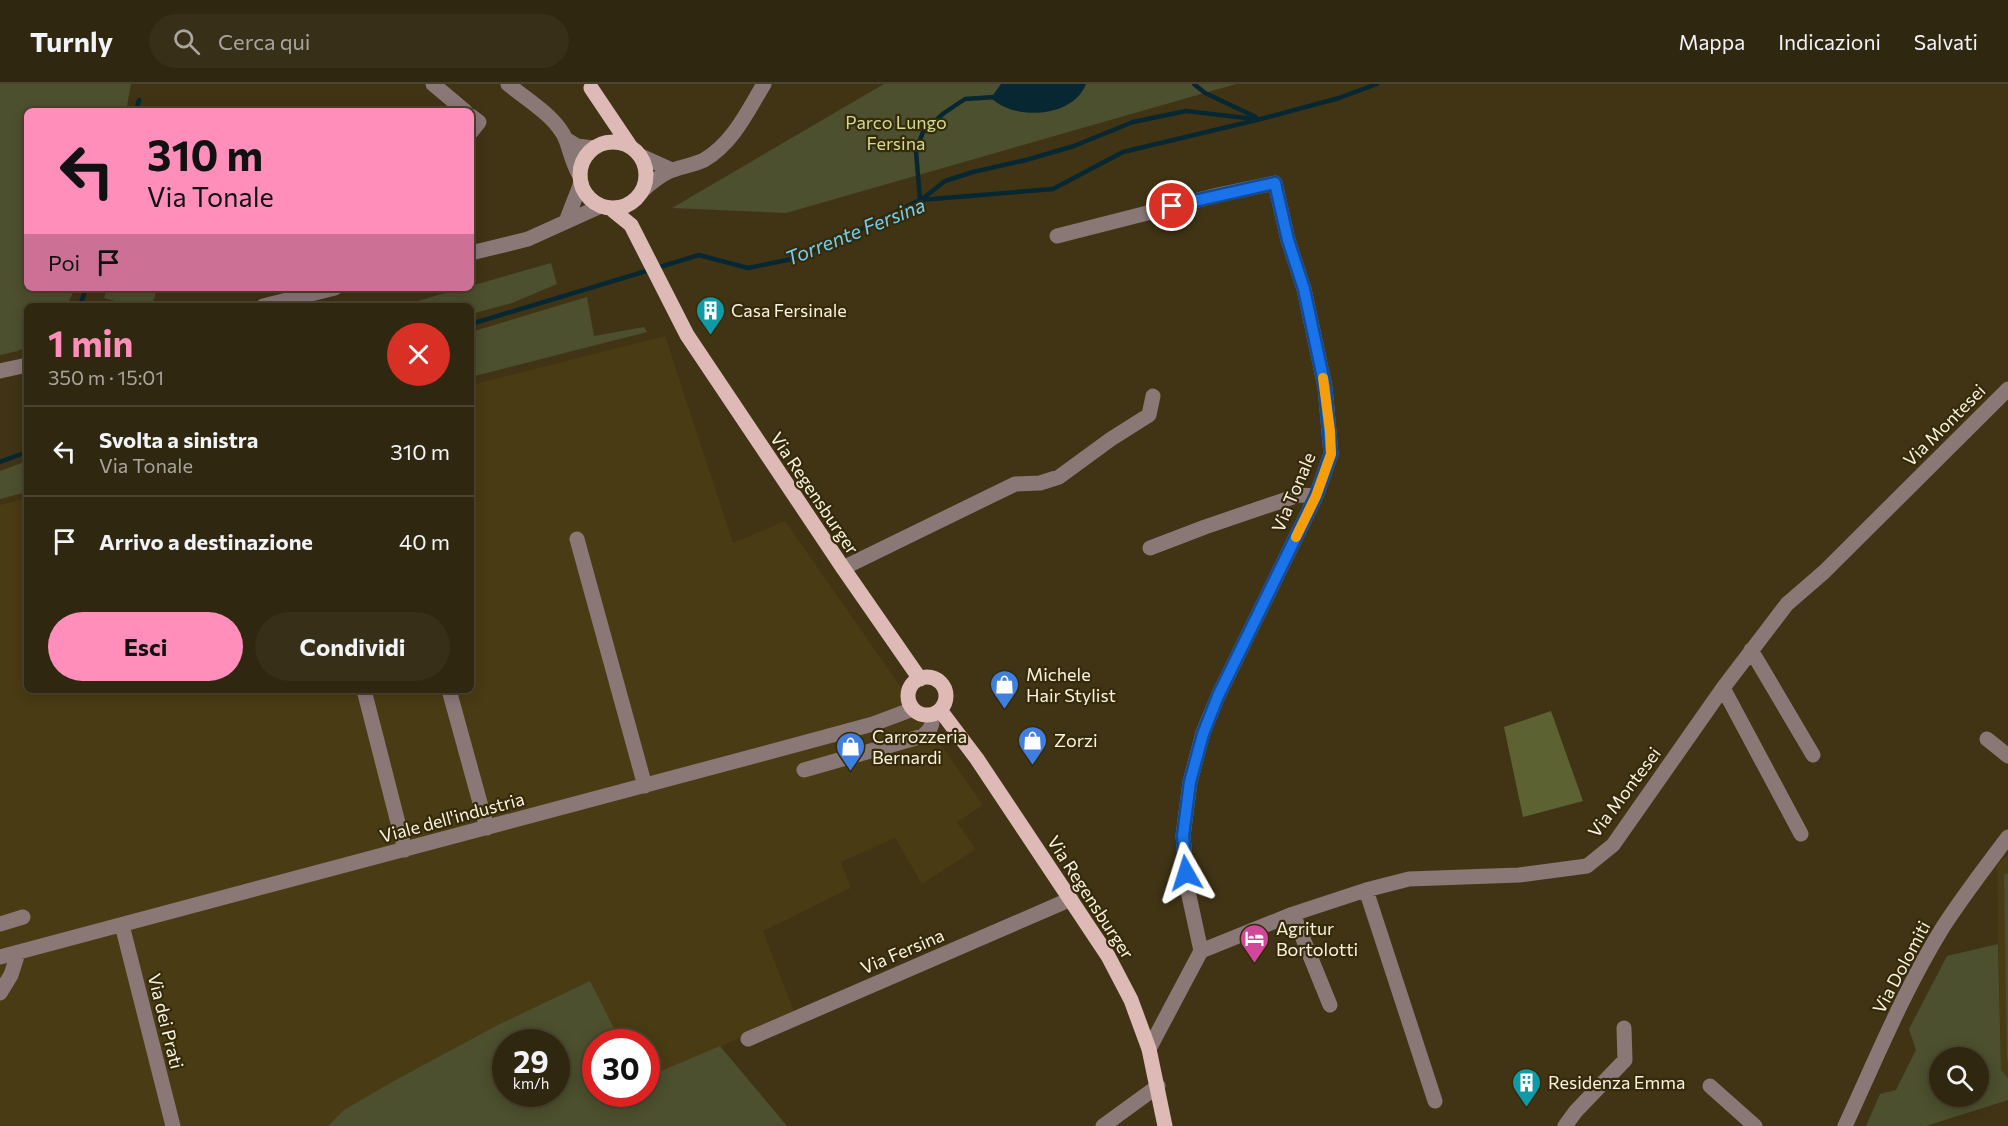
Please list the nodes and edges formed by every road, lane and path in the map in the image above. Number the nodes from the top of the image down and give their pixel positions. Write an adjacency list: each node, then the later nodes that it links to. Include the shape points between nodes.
1 (433, 84): 5 (street)
2 (508, 84): 6 (street, via 555,124)
3 (764, 84): 9 (street, via 732,138 704,159)
4 (591, 86): 7 (main road, via 605,125); 8 (main road)
5 (461, 108)
6 (566, 139): 7 (street, via 577,146); 10 (street)
7 (596, 146): 8 (main road, via 620,142); 10 (main road, via 581,165)
8 (635, 151): 9 (street); 11 (main road, via 646,173)
9 (672, 170): 11 (street)
10 (580, 179): 12 (main road, via 591,200); 13 (street)
11 (639, 195): 12 (main road, via 624,206); 14 (main road)
12 (605, 207): 13 (street); 14 (main road)
13 (567, 219): 16 (street, via 528,239)
14 (631, 225): 26 (main road, Via Regensburger, via 681,326)
15 (1057, 236): 23 (street, Via Tonale, via 1275,183 1325,387 1331,454)
16 (474, 252)
17 (323, 291): 18 (street)
18 (275, 303)
19 (24, 366): 20 (street)
20 (0, 371)
21 (2008, 389): 27 (street, Via Montesei, via 1787,604)
22 (1153, 396): 26 (street, via 1149,415 1059,477 1015,484)
23 (1316, 496): 25 (street, via 1299,495); 49 (street, Via Tonale, via 1218,696 1190,782 1183,836 1188,891)
24 (577, 539): 38 (street)
25 (1150, 548)
26 (843, 568): 28 (main road, Via Regensburger)
27 (1751, 650): 29 (street, Via Montesei); 35 (street)
28 (920, 679): 32 (main road, via 909,694); 33 (main road, via 932,678 942,684 944,706)
29 (1722, 688): 40 (street); 43 (street, Via Montesei, via 1613,845 1587,866 1520,875 1409,879)
30 (365, 693): 42 (street)
31 (451, 693): 39 (street)
32 (913, 709): 33 (main road, via 921,714); 38 (street, Viale dell'industria, via 873,724)
33 (936, 712): 37 (street, via 930,730 922,736); 44 (main road, Via Regensburger, via 977,759)
34 (1987, 740): 36 (street)
35 (1813, 755)
36 (2008, 756)
37 (804, 770)
38 (645, 786): 39 (street, Viale dell'industria)
39 (487, 828): 42 (street, Viale dell'industria)
40 (1801, 834)
41 (2008, 837): 65 (street, Via Dolomiti, via 1932,947 1905,995)
42 (405, 850): 48 (street, Viale dell'industria)
43 (1366, 890): 45 (street, Via Montesei); 59 (street)
44 (1071, 899): 55 (street, Via Fersina); 56 (main road, Via Regensburger, via 1131,1000)
45 (1293, 914): 49 (street, Via Montesei); 53 (street)
46 (23, 917): 47 (street)
47 (0, 924)
48 (122, 925): 50 (street, Viale dell'industria); 60 (street, Via dei Prati)
49 (1201, 951): 56 (street)
50 (18, 952): 51 (street, Viale dell'industria); 52 (street)
51 (0, 957)
52 (0, 993)
53 (1330, 1005)
54 (1624, 1028): 63 (street, via 1625,1060)
55 (748, 1039)
56 (1149, 1049): 57 (main road, Via Regensburger)
57 (1158, 1086): 61 (street); 62 (main road, Via Regensburger)
58 (1710, 1086): 64 (street)
59 (1435, 1101)
60 (173, 1126)
61 (1103, 1126)
62 (1165, 1126)
63 (1565, 1126)
64 (1755, 1126)
65 (1845, 1126)

